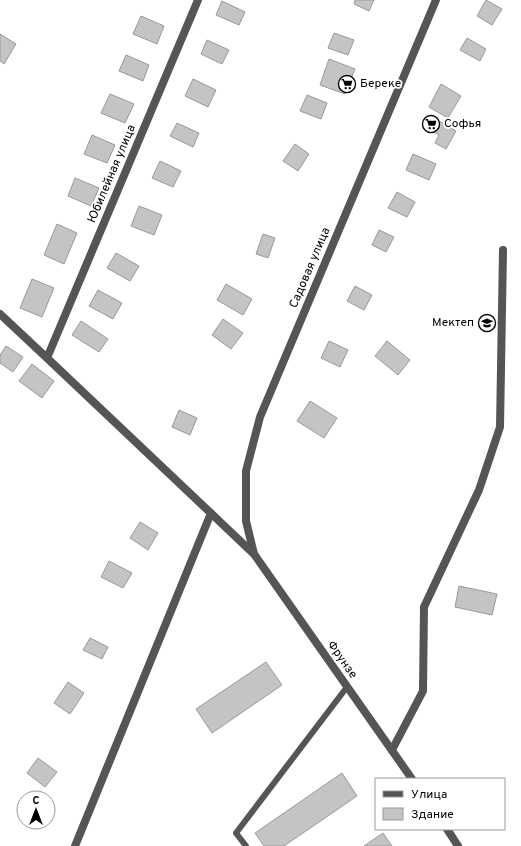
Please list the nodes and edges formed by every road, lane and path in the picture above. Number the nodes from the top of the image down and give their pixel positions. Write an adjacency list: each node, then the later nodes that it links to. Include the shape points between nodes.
1 (198, 0): 5 (street, Юбилейная улица)
2 (436, 0): 7 (street, Садовая улица, via 260,417 246,471 246,521)
3 (503, 250): 9 (street, via 500,427 479,490 424,607 423,691)
4 (0, 314): 5 (street)
5 (47, 358): 6 (street)
6 (211, 514): 7 (street); 12 (street)
7 (254, 554): 8 (street, Фрунзе)
8 (347, 687): 9 (street, Фрунзе); 13 (lane, via 236,833)
9 (392, 750): 10 (street, Фрунзе)
10 (411, 778)
11 (448, 830): 14 (street)
12 (75, 846)
13 (246, 846)
14 (458, 846)

